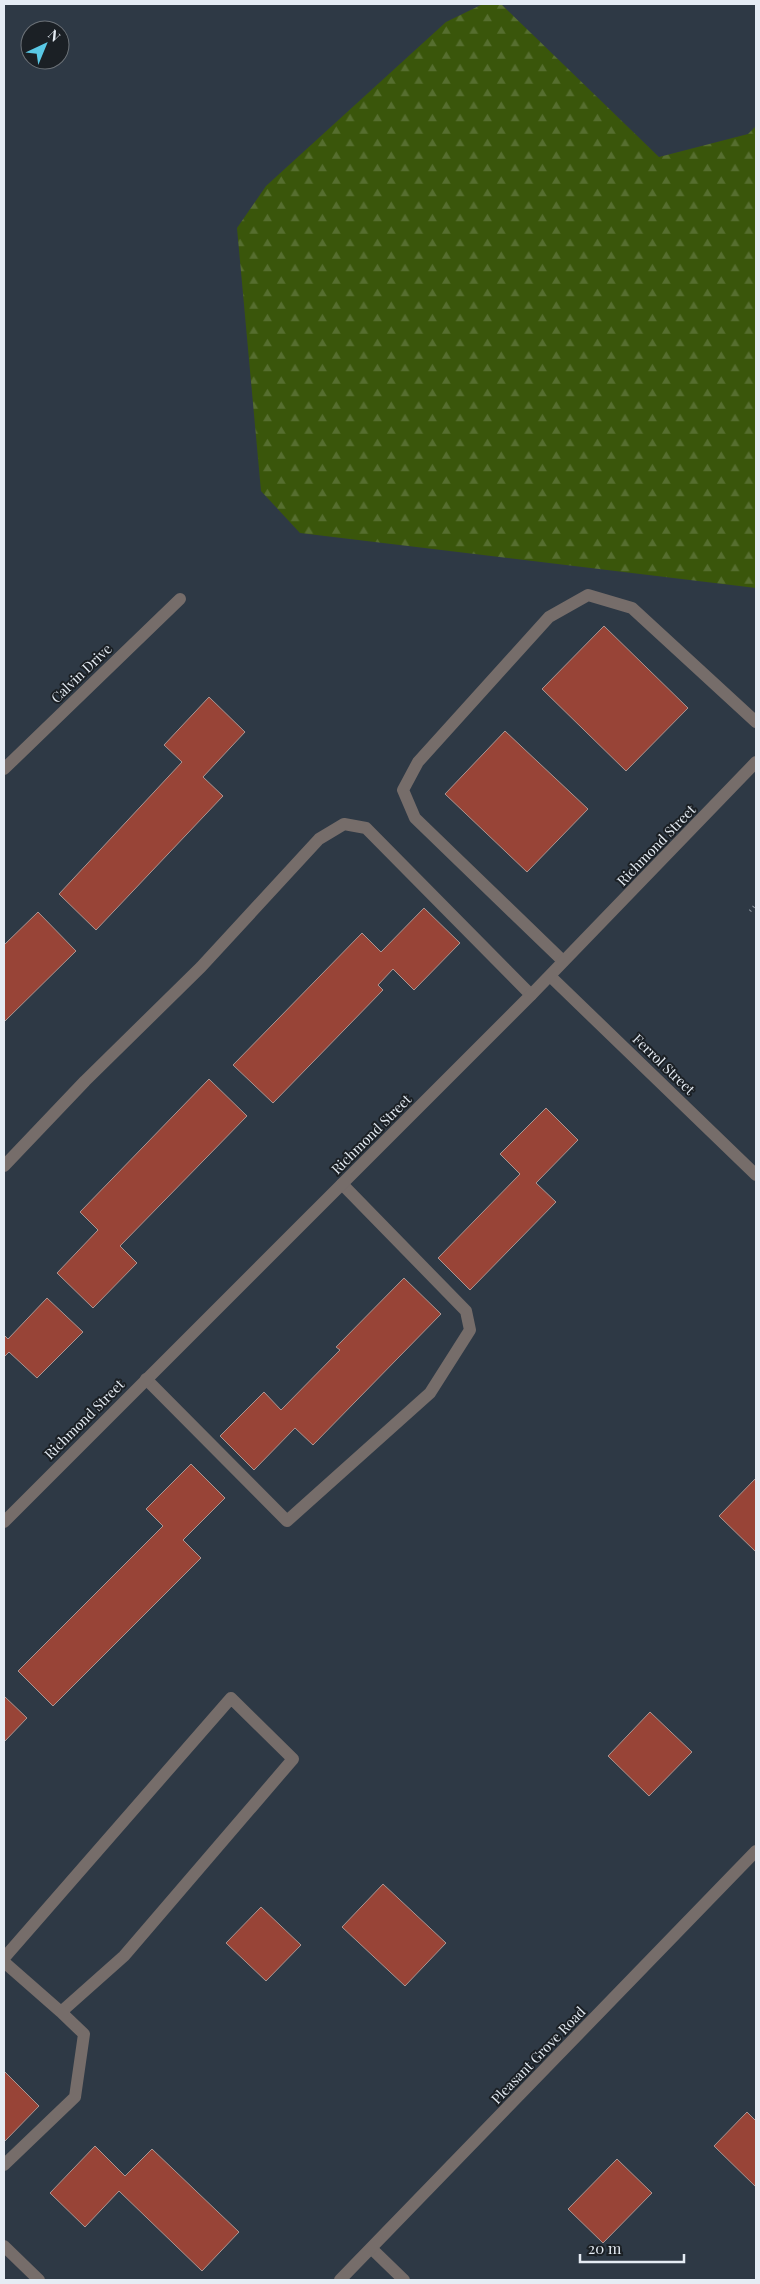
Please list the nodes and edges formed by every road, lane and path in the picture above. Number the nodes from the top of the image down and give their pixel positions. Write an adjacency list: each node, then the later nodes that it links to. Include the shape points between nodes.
1 (180, 599): 4 (street, Calvin Drive)
2 (756, 722): 7 (street, via 632,608 588,595 549,617 418,762 403,790 415,818)
3 (756, 762): 7 (street, Richmond Street)
4 (4, 769)
5 (756, 904): 6 (path)
6 (750, 911)
7 (563, 961): 8 (street, Richmond Street)
8 (550, 976): 9 (street, Richmond Street); 11 (street, Ferrol Street)
9 (531, 995): 10 (street, via 366,828 344,824 320,839 200,967 85,1080); 12 (street, Richmond Street)
10 (4, 1166)
11 (756, 1175)
12 (342, 1184): 13 (street, Richmond Street); 13 (street, via 466,1311 470,1330 430,1393 287,1521)
13 (146, 1379): 14 (street, Richmond Street)
14 (6, 1513)
15 (756, 1851): 20 (street, Pleasant Grove Road)
16 (4, 1960): 17 (street); 17 (street, via 231,1698 293,1759 124,1956)
17 (61, 2012): 18 (street, via 84,2034 75,2097)
18 (4, 2165)
19 (4, 2246): 21 (street)
20 (372, 2248): 22 (street, Pleasant Grove Road); 23 (street)
21 (39, 2280)
22 (340, 2280)
23 (404, 2280)

